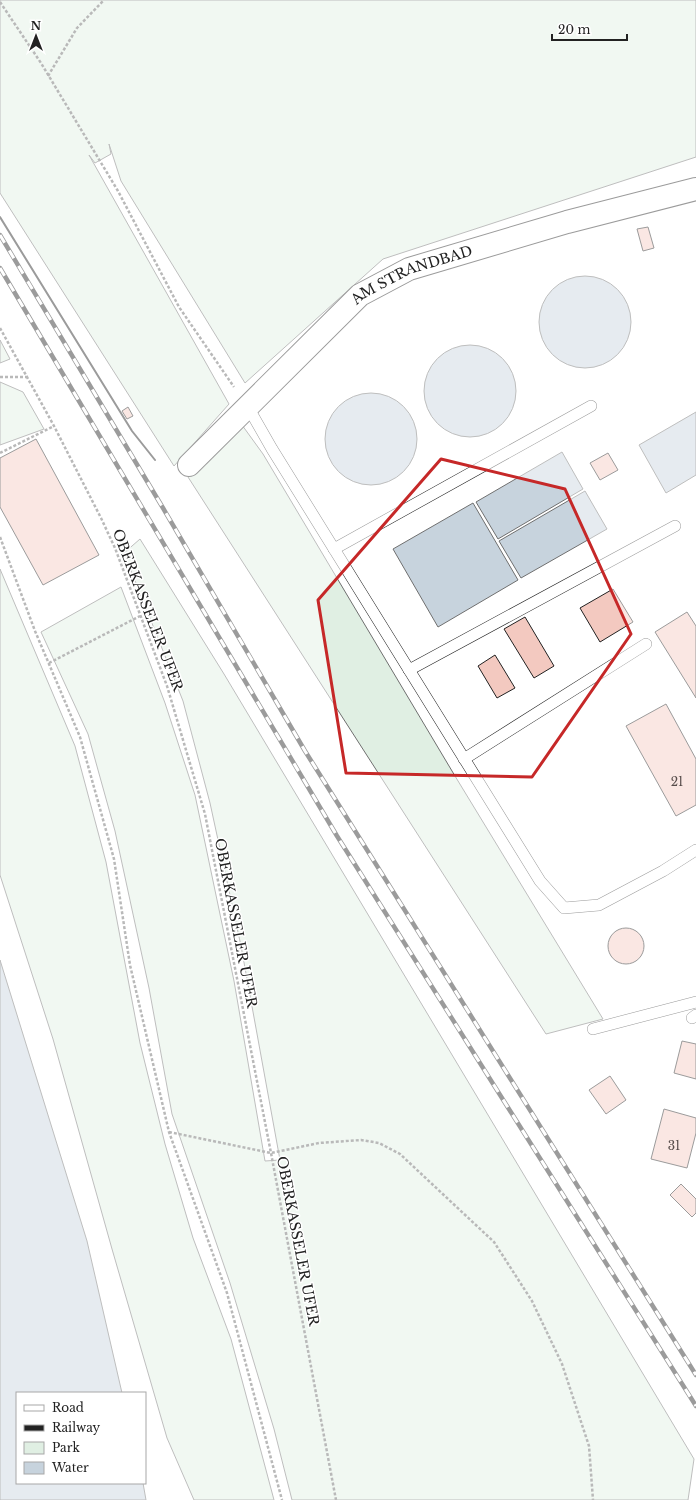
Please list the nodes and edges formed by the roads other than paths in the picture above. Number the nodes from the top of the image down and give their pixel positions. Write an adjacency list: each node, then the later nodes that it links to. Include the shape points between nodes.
1 (696, 188): 3 (street, AM STRANDBAD, via 567,222 409,269 360,295)
2 (591, 406): 6 (lane)
3 (248, 407): 4 (street, AM STRANDBAD); 6 (lane)
4 (189, 465)
5 (675, 526): 8 (lane)
6 (334, 549): 8 (lane)
7 (646, 644): 9 (lane)
8 (409, 670): 9 (lane)
9 (464, 759): 10 (lane, via 540,881 564,908 599,905)
10 (696, 850)
11 (696, 1002): 12 (lane)
12 (593, 1029)

